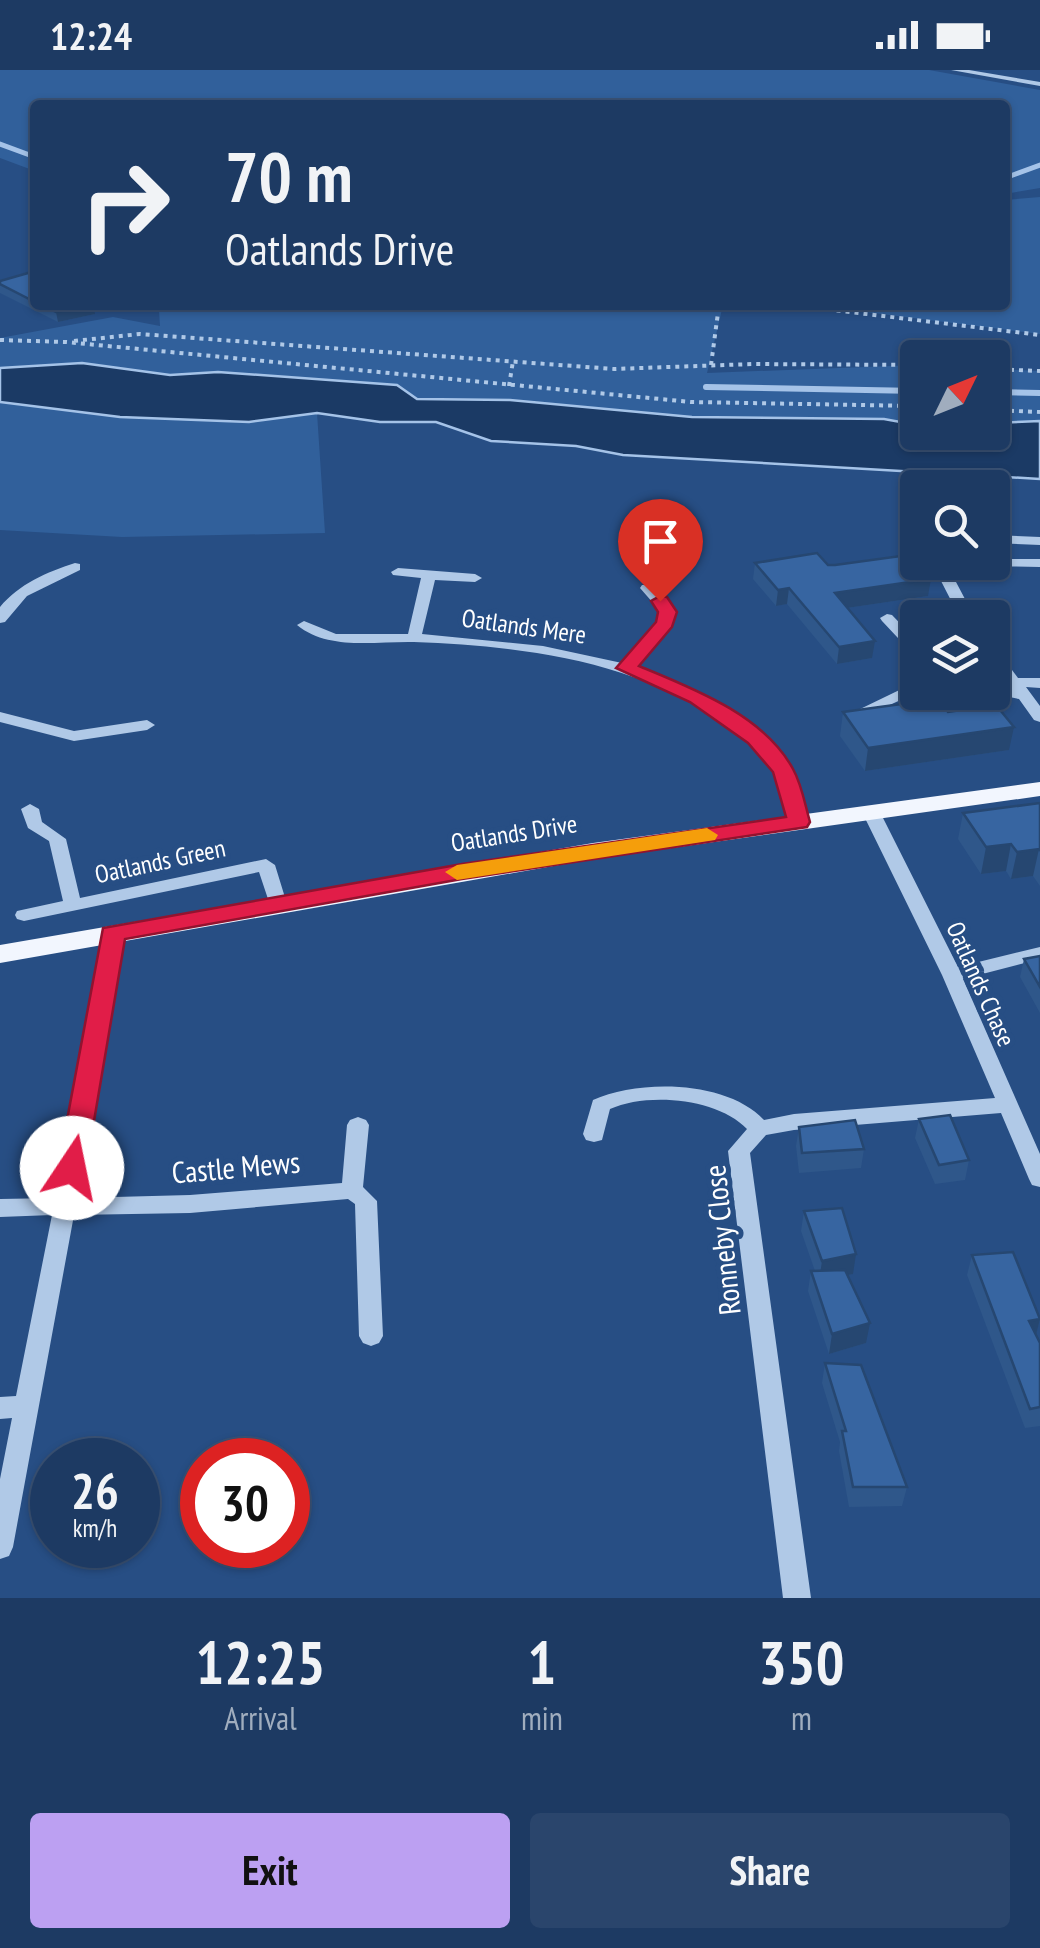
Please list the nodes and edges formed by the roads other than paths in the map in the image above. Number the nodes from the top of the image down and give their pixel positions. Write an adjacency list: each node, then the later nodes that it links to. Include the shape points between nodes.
1 (955, 70): 2 (street)
2 (1040, 84)
3 (1010, 539): 4 (street)
4 (1040, 540)
5 (1040, 563): 11 (street, via 981,564 955,574 948,581)
6 (74, 567): 13 (street, via 32,585)
7 (398, 572): 8 (street, Oatlands Mere)
8 (428, 575): 9 (street, Oatlands Mere); 16 (street)
9 (475, 578)
10 (647, 588): 17 (street, via 668,612)
11 (958, 600)
12 (887, 618): 15 (street)
13 (0, 619)
14 (304, 625): 16 (street, Oatlands Mere, via 334,638)
15 (900, 632)
16 (414, 638): 17 (street, Oatlands Mere, via 510,645)
17 (626, 668): 30 (street, Oatlands Mere, via 690,693 755,738 783,770)
18 (1010, 679): 20 (street)
19 (1040, 683): 20 (street)
20 (1017, 689): 21 (street); 25 (street)
21 (1010, 690)
22 (900, 694): 23 (street)
23 (864, 711)
24 (0, 716): 26 (street, via 74,736)
25 (1040, 717)
26 (147, 725)
27 (1040, 789): 29 (main road, Oatlands Drive)
28 (30, 809): 32 (street, via 34,824 57,839)
29 (871, 812): 30 (main road, Oatlands Drive); 37 (street, Oatlands Chase)
30 (799, 822): 31 (main road, Oatlands Drive)
31 (278, 904): 32 (street, Oatlands Green, via 266,865); 34 (main road, Oatlands Drive)
32 (73, 905): 33 (street, Oatlands Green)
33 (24, 915)
34 (112, 933): 36 (main road, Oatlands Drive); 44 (street)
35 (1040, 953): 37 (street)
36 (0, 954)
37 (952, 976): 38 (street, Oatlands Chase)
38 (1008, 1106): 40 (street); 42 (street, Oatlands Chase)
39 (358, 1125): 43 (street)
40 (759, 1130): 41 (street, via 735,1108 637,1092 600,1105); 50 (street, Ronneby Close, via 740,1151)
41 (594, 1134)
42 (1040, 1179)
43 (352, 1190): 44 (street, Castle Mews, via 190,1204); 46 (street, via 366,1200)
44 (65, 1205): 45 (street, Castle Mews); 47 (street)
45 (0, 1208)
46 (371, 1336)
47 (26, 1406): 48 (street); 49 (street)
48 (0, 1408)
49 (0, 1547)
50 (797, 1598)

